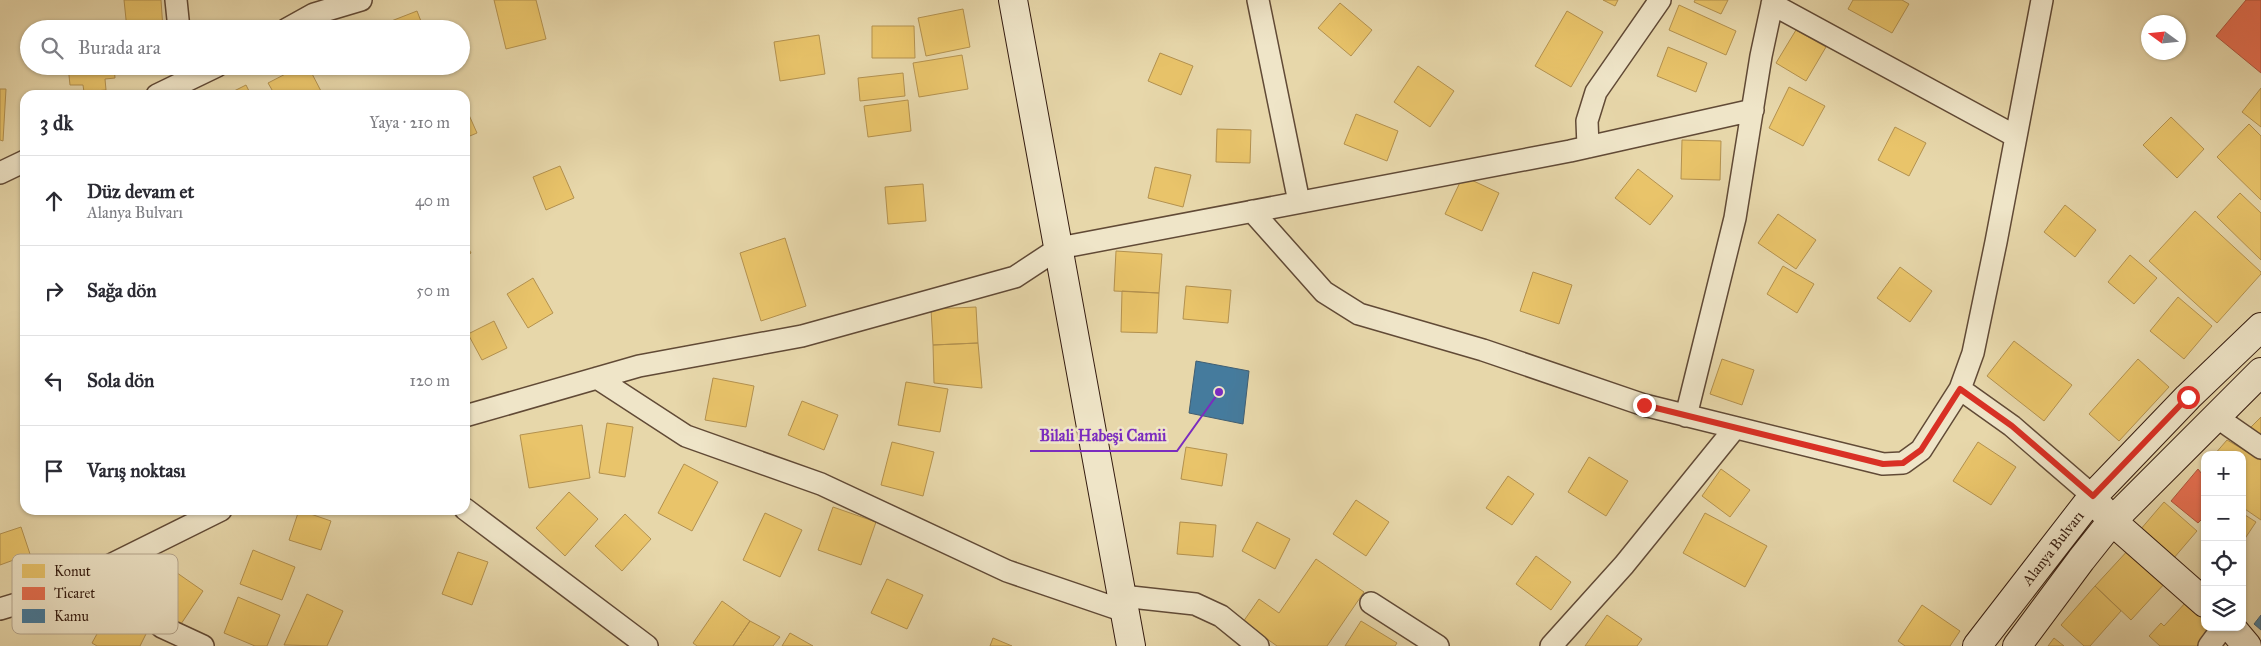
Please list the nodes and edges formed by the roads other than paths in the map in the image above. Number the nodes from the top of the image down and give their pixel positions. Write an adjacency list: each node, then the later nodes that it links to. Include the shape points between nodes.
1 (176, 0): 8 (street)
2 (361, 0): 9 (street)
3 (1013, 0): 20 (street)
4 (1258, 0): 18 (street)
5 (1660, 0): 15 (street, via 1596,92 1587,121)
6 (2042, 0): 14 (street)
7 (1773, 2): 13 (street); 14 (street)
8 (178, 20)
9 (303, 20)
10 (199, 75): 11 (street)
11 (187, 81): 12 (street)
12 (168, 90)
13 (1753, 110): 15 (street); 26 (street, via 1735,218)
14 (2015, 136): 24 (street, via 1973,353)
15 (1588, 147): 18 (street)
16 (20, 164): 17 (street)
17 (0, 174)
18 (1299, 202): 19 (street)
19 (1252, 211): 20 (street); 26 (street, via 1324,292 1359,314 1483,350 1644,405)
20 (1059, 248): 23 (street, via 1015,276 932,300 802,336 639,366); 36 (street)
21 (2261, 327): 30 (street, Alanya Bulvarı)
22 (2261, 372): 27 (street, Alanya Bulvarı)
23 (597, 378): 25 (street); 36 (street, via 686,436 822,484 1007,571)
24 (1960, 389): 28 (street, via 1921,450 1903,463 1883,464); 30 (street, via 2012,426)
25 (470, 415)
26 (1686, 416): 28 (street)
27 (2215, 416): 29 (street); 33 (street, Alanya Bulvarı)
28 (1735, 428): 48 (street, via 1624,565)
29 (2261, 448)
30 (2093, 496): 33 (street); 49 (street, Alanya Bulvarı)
31 (470, 513): 44 (street)
32 (211, 515): 34 (street)
33 (2112, 522): 35 (street); 50 (street, Alanya Bulvarı)
34 (131, 554)
35 (2201, 600)
36 (1123, 603): 45 (street); 46 (street, via 1195,604 1221,616)
37 (1371, 603): 47 (street)
38 (12, 605): 39 (street)
39 (0, 609)
40 (2220, 631): 51 (street)
41 (2234, 631): 52 (street)
42 (177, 634): 43 (street)
43 (203, 646)
44 (647, 646)
45 (1131, 646)
46 (1258, 646)
47 (1438, 646)
48 (1551, 646)
49 (1977, 646)
50 (2017, 646)
51 (2209, 646)
52 (2247, 646)

